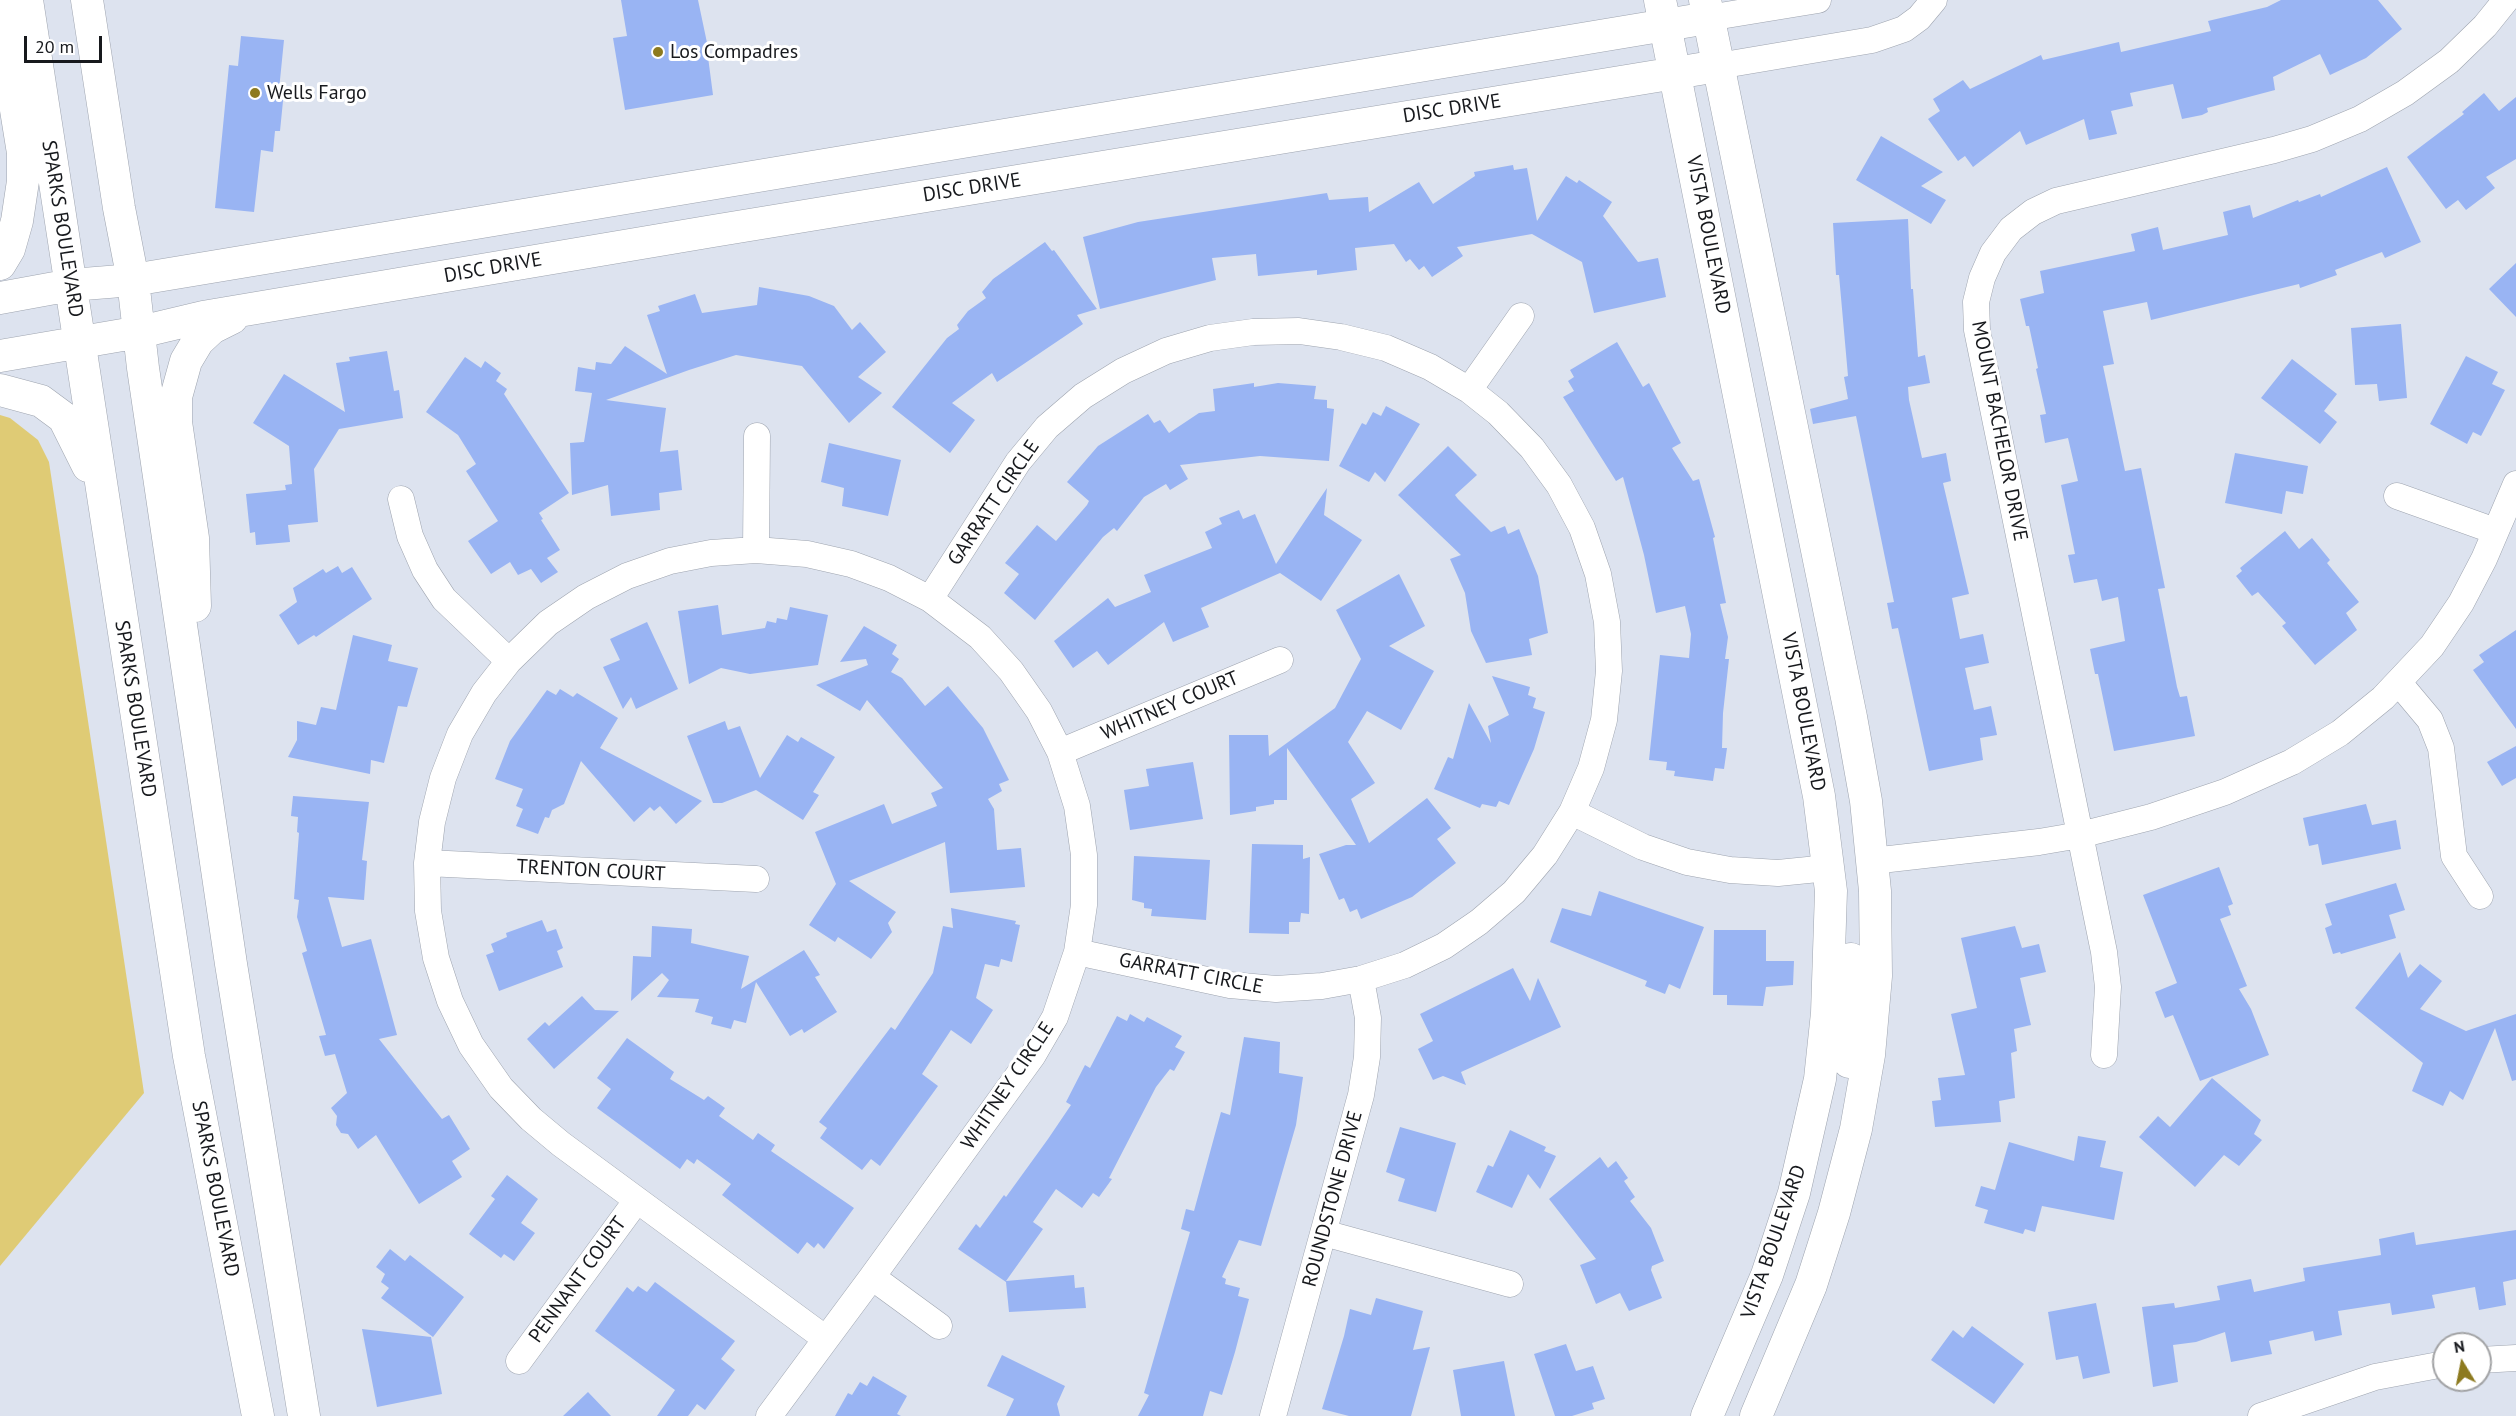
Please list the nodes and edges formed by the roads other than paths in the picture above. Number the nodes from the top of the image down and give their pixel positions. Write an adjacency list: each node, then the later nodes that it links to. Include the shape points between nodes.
1 (27, 0): 13 (main road, SPARKS BOULEVARD)
2 (87, 0): 12 (main road, via 118,208)
3 (1818, 0): 6 (street)
4 (1934, 0): 9 (street, DISC DRIVE, via 1904,29 1872,40)
5 (2506, 0): 36 (street, MOUNT BACHELOR DRIVE, via 2449,61 2360,119 2284,147 2056,201 2011,229 1993,253 1977,302 1977,330)
6 (1706, 9): 8 (main road); 9 (main road)
7 (0, 11): 11 (main road, via 23,153 17,221)
8 (1662, 13): 10 (main road, VISTA BOULEVARD); 12 (main road)
9 (1718, 66): 10 (main road, DISC DRIVE); 37 (main road, via 1849,706)
10 (1674, 72): 15 (main road, DISC DRIVE); 39 (main road, VISTA BOULEVARD, via 1820,796)
11 (0, 264)
12 (133, 280): 13 (main road); 17 (main road)
13 (71, 285): 14 (main road); 18 (main road, SPARKS BOULEVARD)
14 (0, 298)
15 (252, 309): 17 (main road, DISC DRIVE); 33 (main road, via 212,328 198,341 186,361 176,397 193,538)
16 (1521, 316): 21 (street)
17 (140, 332): 18 (main road, DISC DRIVE); 33 (main road)
18 (80, 343): 19 (main road, DISC DRIVE); 26 (main road, SPARKS BOULEVARD)
19 (0, 356)
20 (0, 390): 26 (main road, via 40,401 64,418)
21 (1469, 390): 29 (street, GARRATT CIRCLE, via 1386,348 1331,335 1253,332 1210,338 1166,351 1083,396 1047,427 1001,486); 35 (street, GARRATT CIRCLE, via 1532,448 1559,484 1582,528 1598,574 1607,622 1609,671 1604,720 1591,768)
22 (757, 436): 28 (street)
23 (2516, 484): 27 (street)
24 (2397, 495): 27 (street)
25 (401, 499): 31 (street, via 410,536 444,599)
26 (104, 506): 46 (main road, SPARKS BOULEVARD, via 189,1056)
27 (2495, 531): 32 (street, via 2461,603 2432,646)
28 (756, 550): 29 (street, WHITNEY CIRCLE, via 807,554 851,564); 31 (street, WHITNEY CIRCLE, via 680,559 627,576 548,623)
29 (930, 599): 34 (street, WHITNEY CIRCLE, via 980,637 1011,671 1039,711)
30 (1280, 660): 34 (street, WHITNEY COURT)
31 (509, 661): 38 (street, WHITNEY CIRCLE, via 460,734 442,777)
32 (2399, 683): 36 (street, via 2340,733 2292,762 2225,792); 41 (street, via 2430,720 2441,748 2454,856)
33 (193, 706): 59 (main road)
34 (1059, 752): 42 (street, WHITNEY CIRCLE, via 1077,806 1084,855 1084,905)
35 (1572, 812): 39 (street, via 1643,847 1687,862 1778,873); 43 (street, GARRATT CIRCLE, via 1514,892 1479,922 1444,946 1405,965)
36 (2080, 835): 37 (street); 44 (street, MOUNT BACHELOR DRIVE, via 2108,987)
37 (1872, 861): 45 (main road, via 1876,976 1869,1055)
38 (427, 863): 40 (street, TRENTON COURT); 47 (street, WHITNEY CIRCLE, via 428,911 436,958 450,1001 471,1045 501,1088 531,1119)
39 (1828, 868): 45 (main road, via 1843,866 1850,871 1848,1077); 62 (main road, VISTA BOULEVARD, via 1831,942 1827,1013 1820,1079 1808,1136 1767,1275)
40 (756, 879)
41 (2480, 896)
42 (1077, 952): 43 (street, GARRATT CIRCLE, via 1230,986 1276,989); 49 (street, WHITNEY CIRCLE, via 1055,1017 1034,1055)
43 (1361, 979): 48 (street, ROUNDSTONE DRIVE, via 1368,1018 1367,1057 1361,1095)
44 (2104, 1055)
45 (1856, 1129): 63 (main road, via 1810,1286)
46 (213, 1183): 57 (main road, SPARKS BOULEVARD); 58 (main road, via 269,1360)
47 (637, 1200): 52 (street, WHITNEY CIRCLE); 55 (street, PENNANT COURT)
48 (1324, 1233): 50 (street); 61 (street, ROUNDSTONE DRIVE)
49 (872, 1277): 51 (street); 52 (street, WHITNEY CIRCLE)
50 (1510, 1284)
51 (939, 1326)
52 (826, 1339): 60 (street, WHITNEY CIRCLE)
53 (2516, 1358): 54 (street)
54 (2492, 1359)
55 (519, 1361)
56 (2432, 1366): 64 (street, via 2375,1377)
57 (258, 1416)
58 (278, 1416)
59 (304, 1416)
60 (769, 1416)
61 (1273, 1416)
62 (1707, 1416)
63 (1756, 1416)
64 (2261, 1416)

